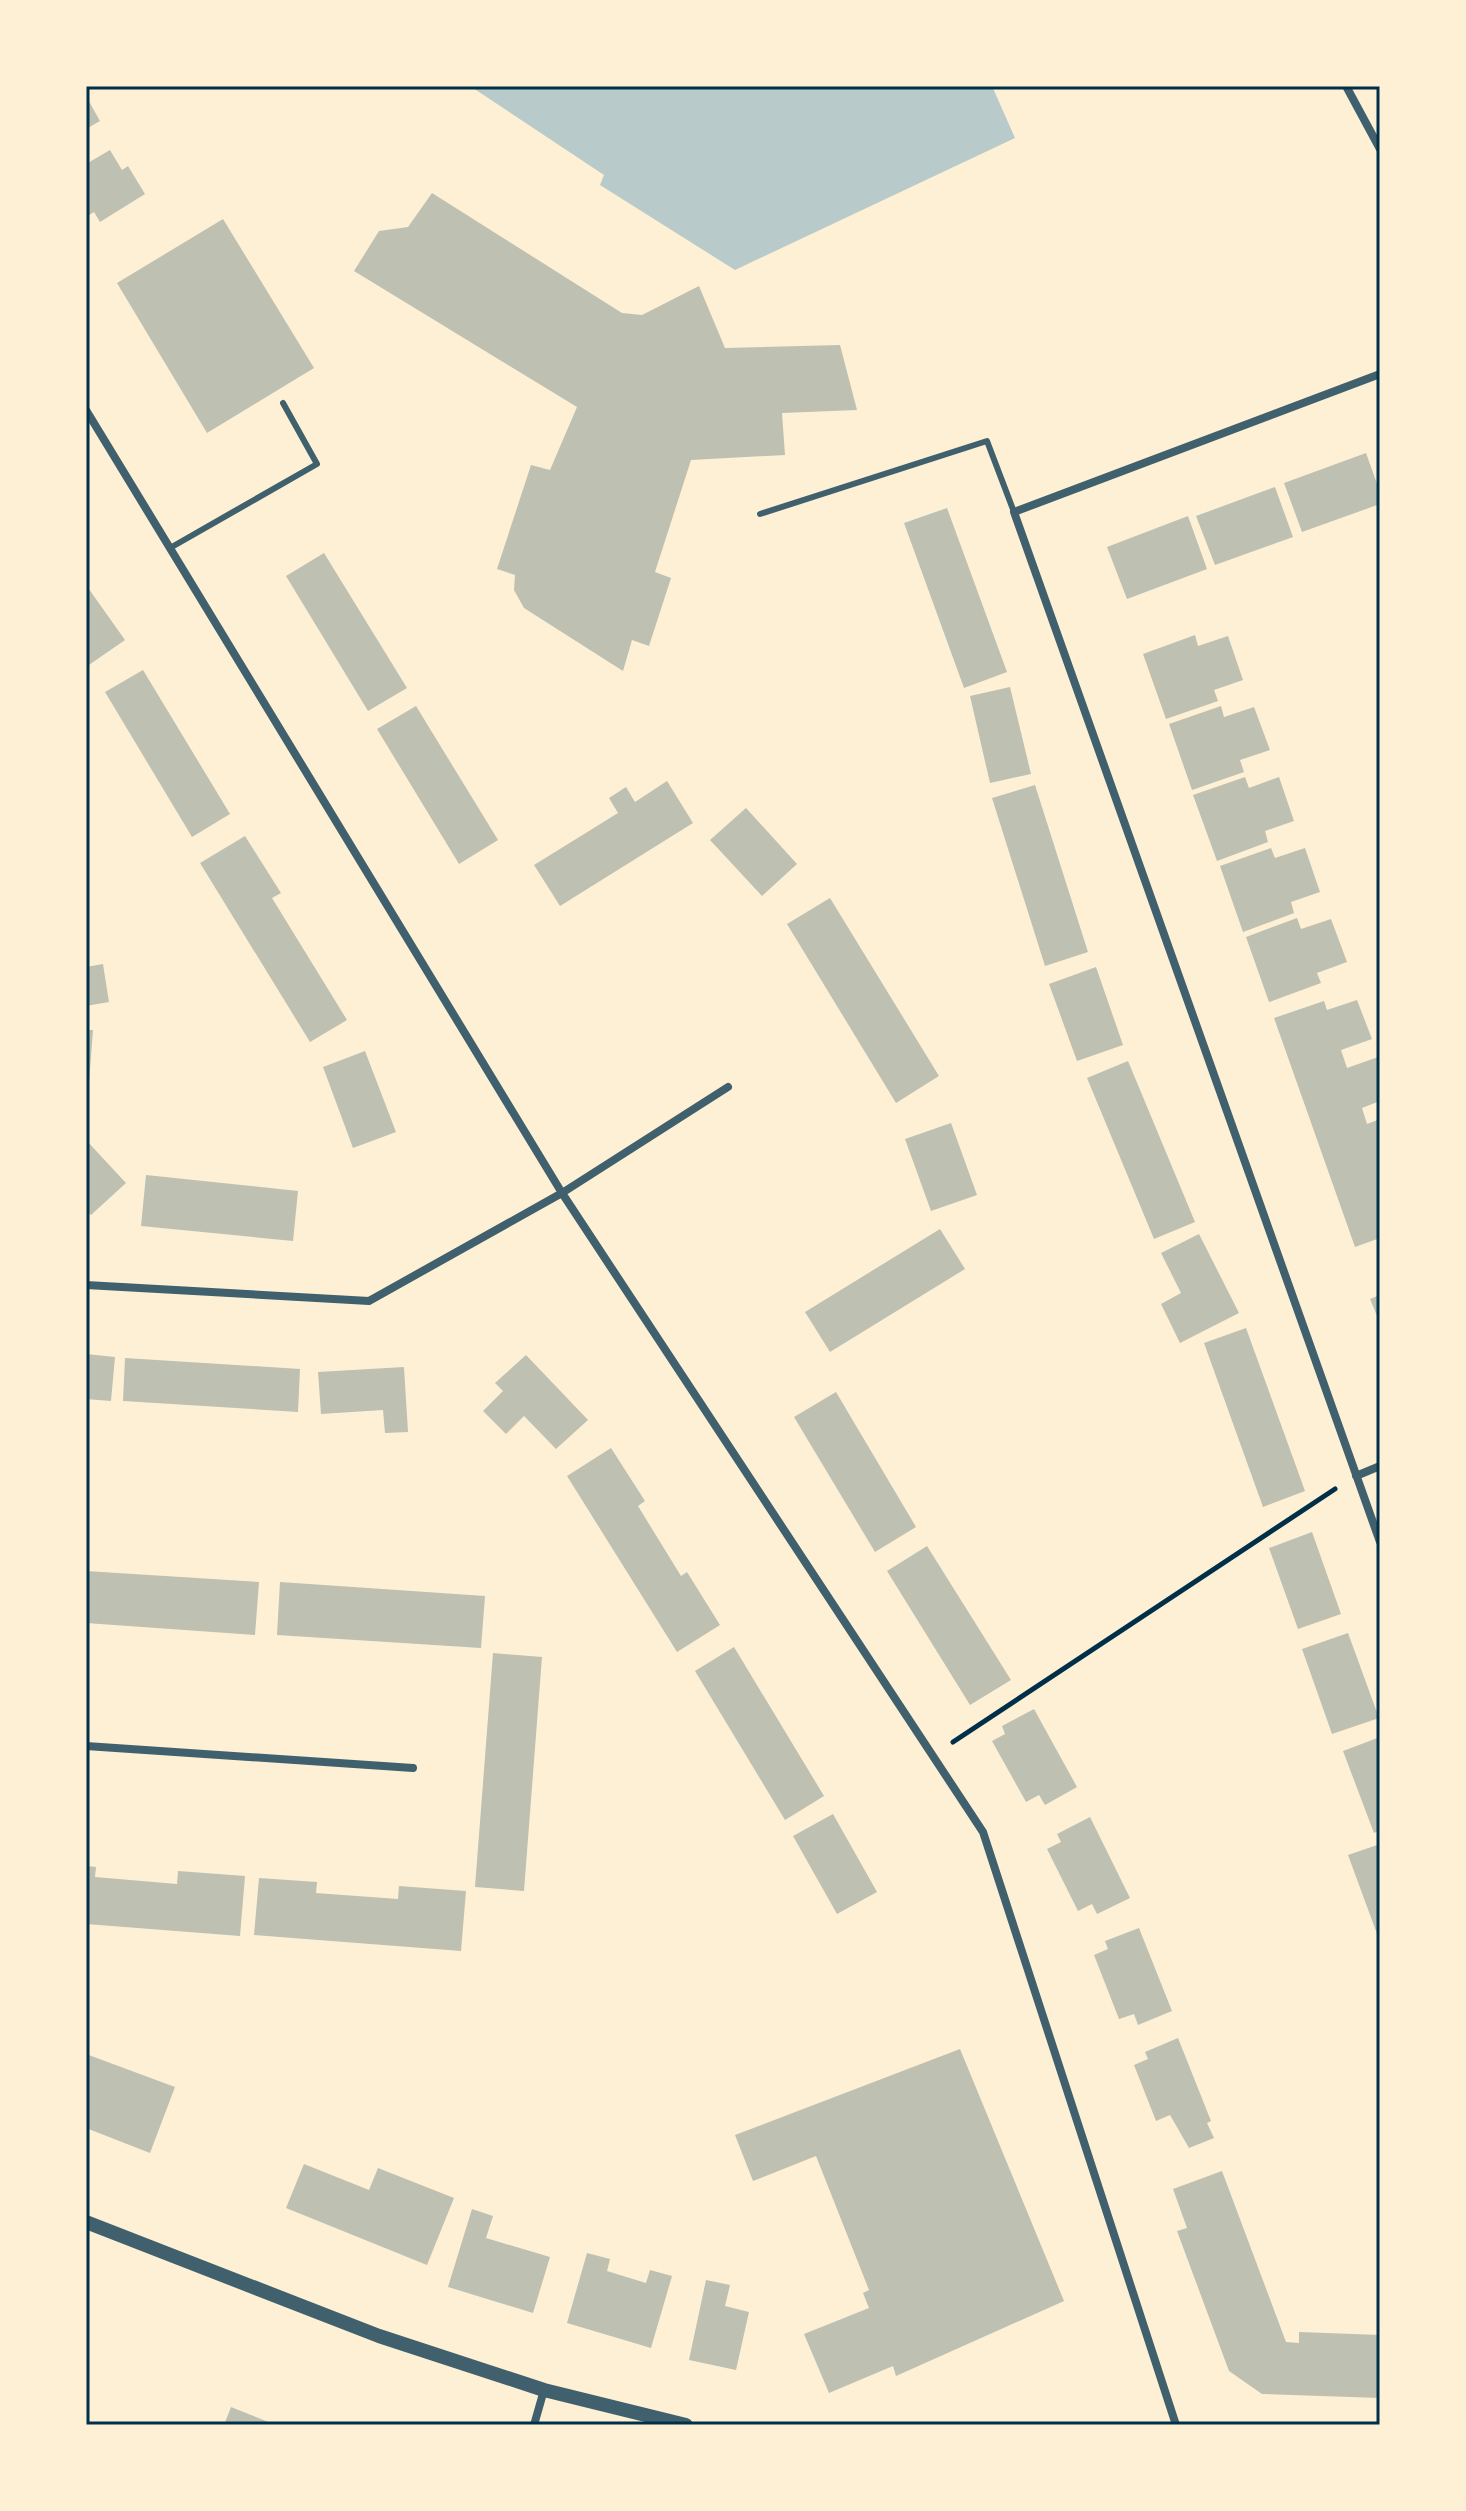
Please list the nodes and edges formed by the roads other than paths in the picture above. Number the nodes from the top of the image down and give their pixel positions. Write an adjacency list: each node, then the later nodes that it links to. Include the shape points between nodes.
1 (1346, 86): 2 (street)
2 (1377, 136): 3 (street)
3 (1380, 149)
4 (1380, 374): 7 (street)
5 (283, 403): 9 (lane, via 317,464)
6 (86, 410): 9 (street)
7 (1014, 512): 8 (lane, via 987,441); 14 (street)
8 (760, 514)
9 (170, 548): 11 (street)
10 (728, 1087): 11 (street)
11 (562, 1193): 12 (street, via 369,1301); 22 (street, via 983,1832)
12 (86, 1285)
13 (1380, 1466): 14 (street)
14 (1356, 1476): 15 (street)
15 (1380, 1542)
16 (86, 1746): 17 (street)
17 (413, 1768)
18 (86, 2222): 19 (street, via 379,2336)
19 (544, 2390): 20 (street); 21 (street)
20 (534, 2425)
21 (686, 2425)
22 (1176, 2425)

